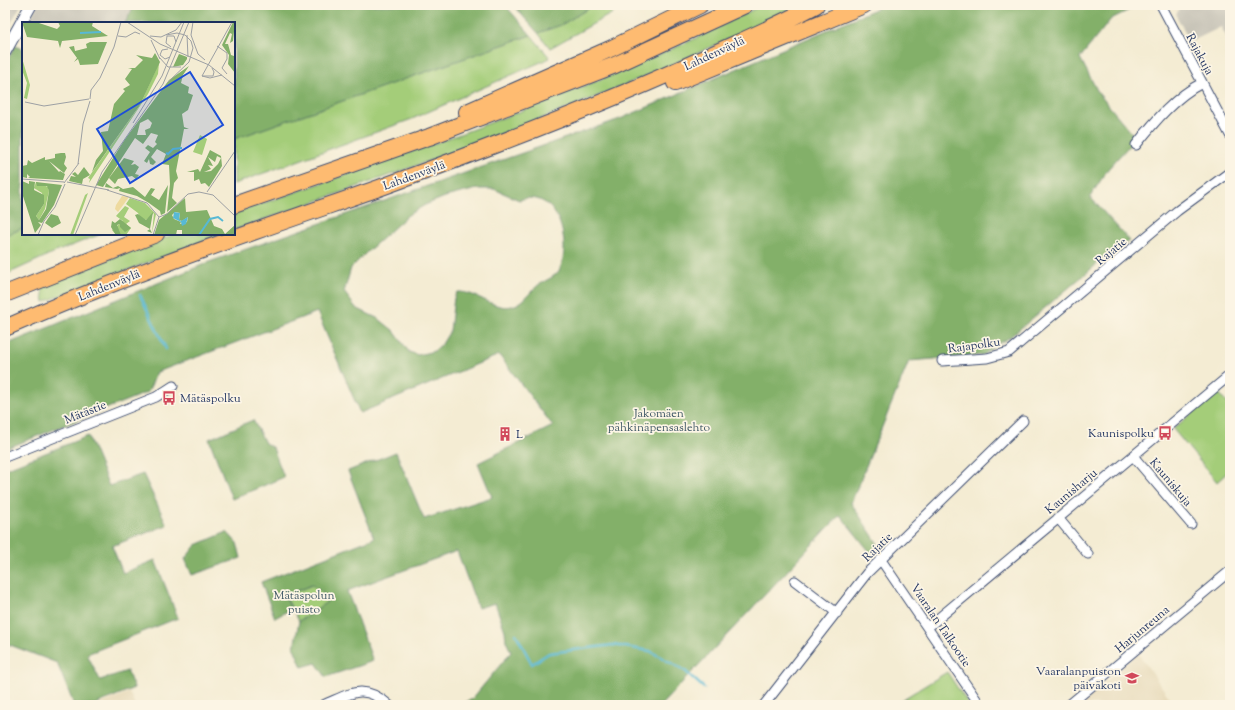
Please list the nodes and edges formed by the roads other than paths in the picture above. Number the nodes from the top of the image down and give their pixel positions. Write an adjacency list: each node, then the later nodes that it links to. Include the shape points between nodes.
1 (31, 5): 8 (street)
2 (686, 5): 9 (highway)
3 (700, 5): 9 (highway)
4 (745, 5): 14 (highway, via 616,65)
5 (816, 5): 11 (highway, Lahdenväylä, via 629,92)
6 (864, 5): 11 (highway, via 624,103)
7 (1161, 5): 10 (street, Rajakuja)
8 (6, 49)
9 (610, 49): 14 (highway, via 427,129)
10 (1202, 83): 12 (street, Rajakuja); 13 (street, via 1188,91)
11 (550, 124): 19 (highway, Lahdenväylä, via 437,167 187,255)
12 (1230, 135)
13 (1136, 145)
14 (381, 153): 16 (highway)
15 (1230, 172): 20 (street, Rajatie, via 1177,210)
16 (235, 205)
17 (153, 235): 18 (highway)
18 (5, 294)
19 (5, 328)
20 (1009, 352): 21 (street, Rajapolku, via 987,358)
21 (942, 361)
22 (1230, 374): 25 (street, Kaunisharju)
23 (173, 386): 26 (street, Mätästie, via 156,397)
24 (1023, 421): 30 (street, Rajatie)
25 (1133, 456): 27 (street, Kaunisharju); 28 (street, Kauniskuja)
26 (5, 457)
27 (1058, 518): 29 (street); 34 (street, Kaunisharju)
28 (1191, 524)
29 (1088, 554)
30 (881, 560): 33 (street, Rajatie, via 867,573); 34 (street, Vaaralan Talkootie)
31 (1230, 571): 39 (street, Harjunreuna)
32 (794, 581): 33 (street)
33 (837, 613): 37 (street, Rajatie)
34 (928, 627): 38 (street, Vaaralan Talkootie)
35 (323, 705): 36 (street, via 360,691 378,697)
36 (389, 705)
37 (764, 705)
38 (980, 705)
39 (1069, 705)

